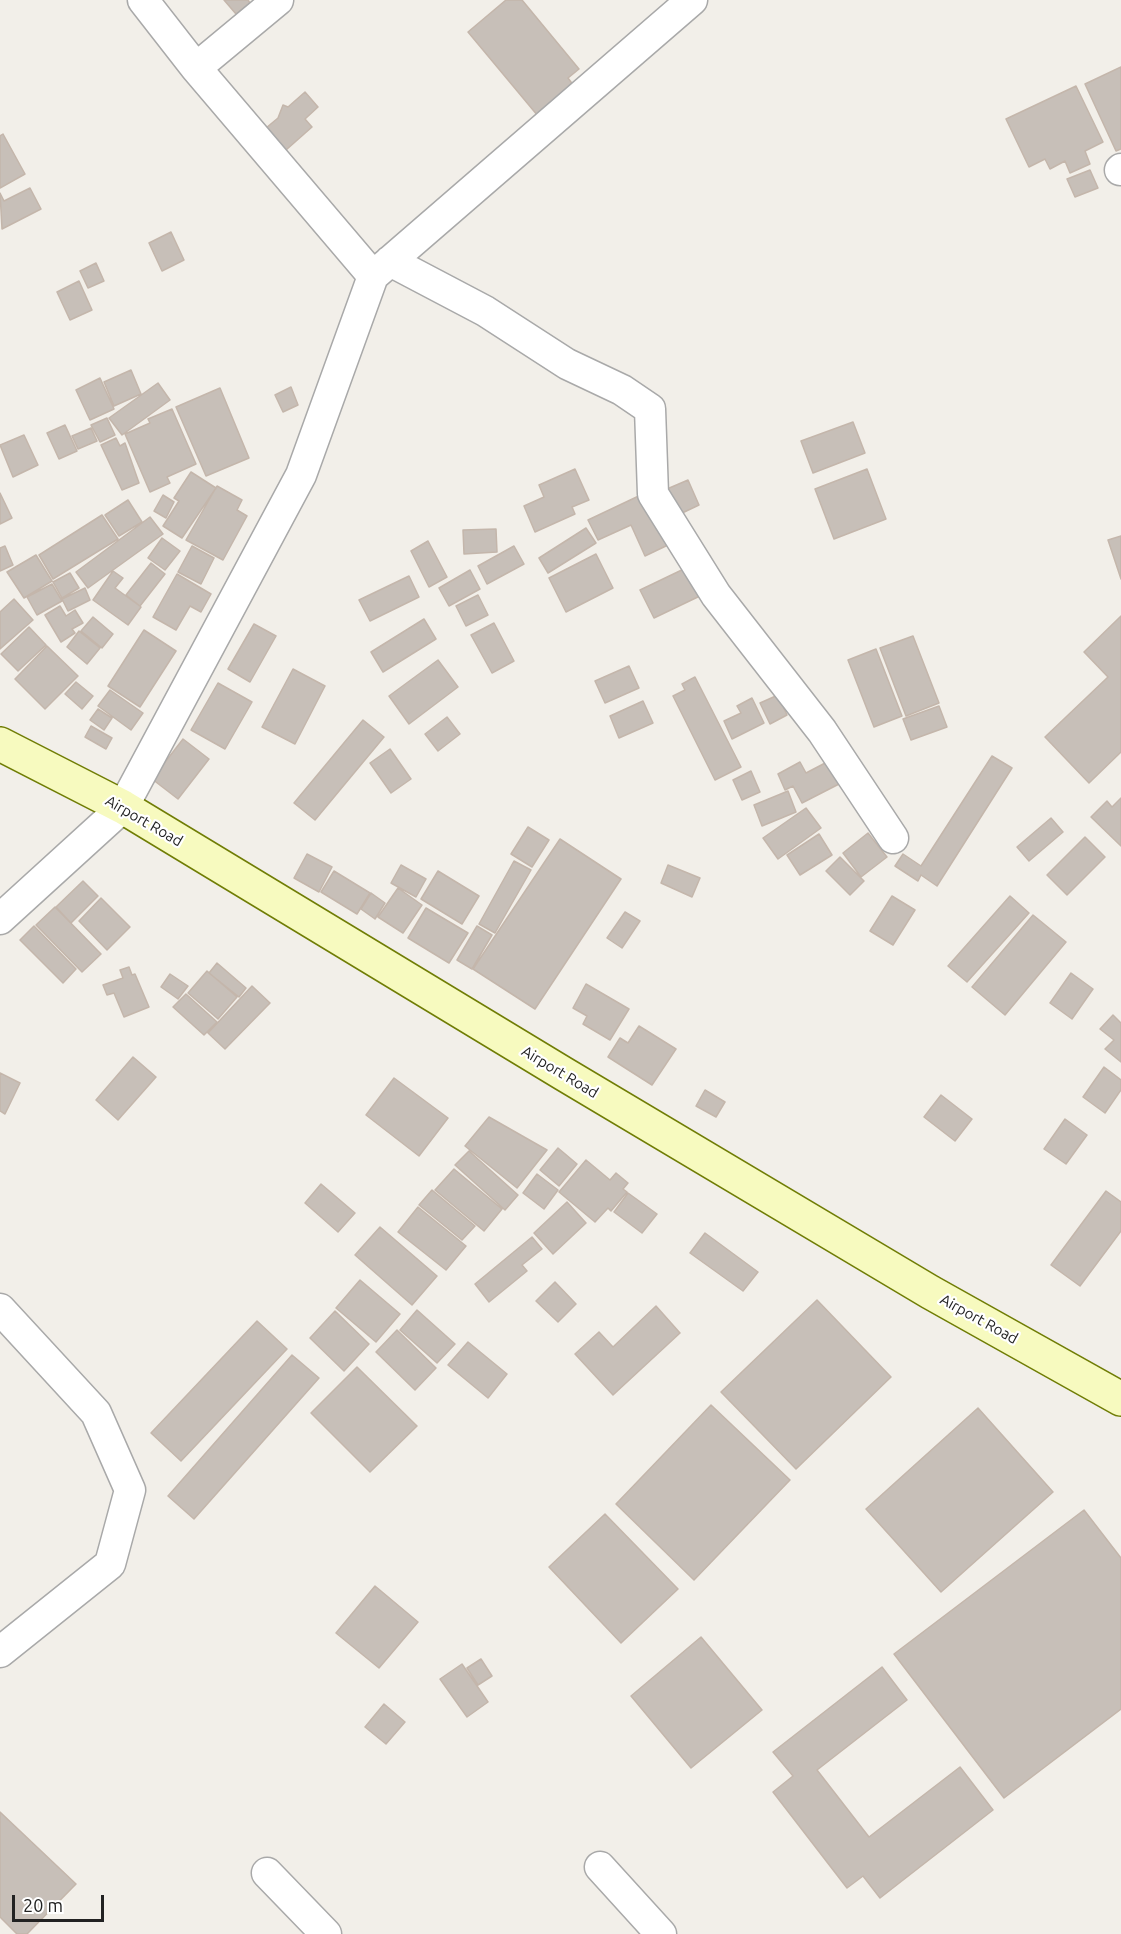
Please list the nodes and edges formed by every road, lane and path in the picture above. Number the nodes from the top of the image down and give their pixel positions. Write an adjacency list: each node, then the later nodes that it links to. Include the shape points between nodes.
1 (143, 0): 4 (street)
2 (278, 0): 4 (street)
3 (692, 0): 5 (street)
4 (196, 68): 5 (street)
5 (382, 268): 7 (street, via 301,475); 8 (street, via 485,311 567,364 622,390 650,409 653,494 716,595 822,731)
6 (0, 744): 7 (main road, Airport Road)
7 (123, 807): 9 (street); 11 (main road, Airport Road, via 930,1292)
8 (893, 838)
9 (0, 919)
10 (0, 1309): 12 (street, via 96,1413 130,1490 110,1564)
11 (1121, 1399)
12 (0, 1652)
13 (600, 1868): 16 (street)
14 (267, 1873): 15 (street)
15 (326, 1934)
16 (661, 1934)

